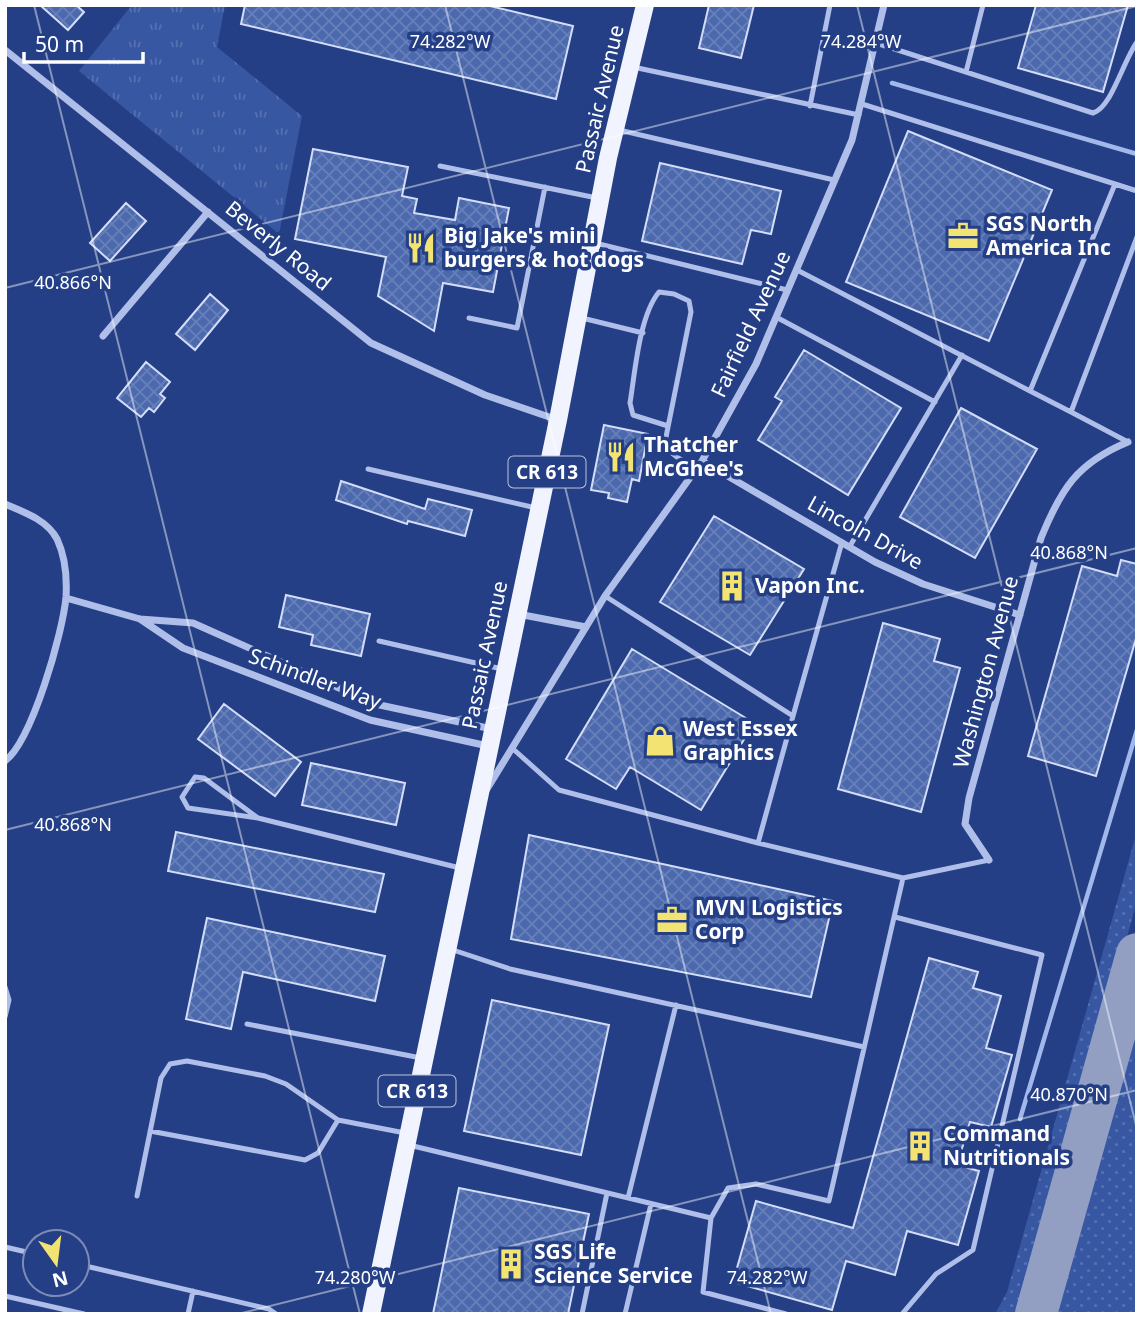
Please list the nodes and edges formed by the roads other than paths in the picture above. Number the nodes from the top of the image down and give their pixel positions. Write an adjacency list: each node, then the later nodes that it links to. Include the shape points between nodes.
1 (645, 5): 8 (main road, Passaic Avenue / CR 613)
2 (830, 5): 11 (lane)
3 (884, 5): 5 (street, Fairfield Avenue)
4 (983, 5): 9 (lane)
5 (876, 43): 9 (lane); 10 (street, Fairfield Avenue)
6 (1137, 43): 9 (lane, via 1108,103 1093,113)
7 (5, 50): 20 (street, Beverly Road)
8 (629, 66): 11 (lane); 13 (main road, Passaic Avenue / CR 613)
9 (966, 72)
10 (862, 104): 12 (street, Fairfield Avenue); 16 (lane)
11 (810, 106): 12 (lane)
12 (859, 115): 15 (street, Fairfield Avenue)
13 (615, 129): 15 (lane); 19 (main road, Passaic Avenue / CR 613)
14 (440, 166): 17 (lane)
15 (834, 180): 23 (street, Fairfield Avenue)
16 (1115, 184): 18 (lane); 31 (lane)
17 (545, 187): 19 (lane); 27 (lane, via 517,328)
18 (1137, 191)
19 (600, 199): 22 (main road, Passaic Avenue / CR 613)
20 (208, 212): 29 (street); 34 (street, Beverly Road, via 371,343 485,395)
21 (1137, 237): 33 (lane)
22 (592, 242): 24 (lane); 25 (main road, Passaic Avenue / CR 613)
23 (797, 270): 24 (street, Fairfield Avenue); 30 (lane)
24 (787, 290): 26 (street, Fairfield Avenue)
25 (578, 317): 28 (lane); 34 (main road, Passaic Avenue / CR 613)
26 (776, 317): 32 (lane); 37 (street, Fairfield Avenue, via 756,364)
27 (470, 318)
28 (643, 333): 35 (lane, via 629,403 633,415); 35 (lane, via 652,300 659,292 689,301 691,312)
29 (103, 336)
30 (962, 355): 31 (lane); 32 (lane)
31 (1030, 391): 33 (lane)
32 (934, 402): 41 (lane)
33 (1071, 412): 36 (lane)
34 (558, 420): 40 (main road, Passaic Avenue / CR 613)
35 (668, 426): 37 (lane, via 668,450)
36 (1128, 442): 45 (street, Washington Avenue, via 1105,451 1079,471 1058,496)
37 (700, 464): 41 (street, Lincoln Drive); 42 (street, Fairfield Avenue)
38 (368, 469): 40 (lane)
39 (5, 504): 43 (street, via 50,527 64,560)
40 (539, 509): 44 (main road, Passaic Avenue / CR 613)
41 (846, 544): 45 (street, Lincoln Drive, via 923,584); 50 (lane)
42 (605, 596): 47 (street, Fairfield Avenue); 50 (lane)
43 (66, 598): 46 (street, Schindler Way); 53 (street, via 40,702 27,734)
44 (516, 614): 47 (street); 49 (main road, Passaic Avenue / CR 613)
45 (1020, 615): 57 (street, Washington Avenue, via 965,824)
46 (140, 619): 51 (street, Schindler Way, via 193,623 375,704); 51 (street, Schindler Way, via 183,648 370,720)
47 (586, 627): 52 (street, Fairfield Avenue)
48 (379, 642): 49 (lane)
49 (506, 670): 51 (main road, Passaic Avenue / CR 613)
50 (793, 716): 56 (lane)
51 (490, 738): 54 (main road, Passaic Avenue / CR 613)
52 (512, 748): 54 (street, Fairfield Avenue); 56 (lane, via 559,789)
53 (5, 761)
54 (476, 807): 58 (main road, Passaic Avenue / CR 613)
55 (258, 818): 55 (lane, via 205,778 190,780 182,797 188,808); 58 (lane)
56 (758, 843): 59 (lane)
57 (989, 860): 59 (lane)
58 (463, 868): 61 (main road, Passaic Avenue / CR 613)
59 (903, 878): 60 (lane)
60 (895, 917): 66 (lane); 86 (lane, via 1042,956 973,1250 936,1274)
61 (447, 948): 63 (lane, via 510,969); 67 (main road, Passaic Avenue / CR 613)
62 (5, 987): 64 (lane, via 9,1000)
63 (676, 1005): 66 (lane); 73 (lane)
64 (5, 1017)
65 (247, 1024): 67 (lane)
66 (864, 1047): 75 (lane, via 829,1201 756,1184 728,1188)
67 (424, 1059): 70 (main road, Passaic Avenue / CR 613)
68 (338, 1119): 69 (lane, via 318,1153 305,1160); 69 (lane, via 276,1079 187,1060 164,1069); 70 (lane)
69 (150, 1131): 72 (lane)
70 (407, 1139): 71 (lane); 82 (main road, Passaic Avenue / CR 613)
71 (607, 1193): 73 (lane); 83 (lane)
72 (137, 1196)
73 (628, 1198): 74 (lane)
74 (652, 1204): 75 (lane); 84 (lane)
75 (711, 1219): 85 (lane, via 703,1292)
76 (91, 1267): 77 (lane)
77 (192, 1291): 80 (lane); 81 (lane)
78 (5, 1296): 79 (lane)
79 (85, 1314)
80 (188, 1314)
81 (276, 1314)
82 (371, 1314)
83 (582, 1314)
84 (625, 1314)
85 (786, 1314)
86 (902, 1314)

